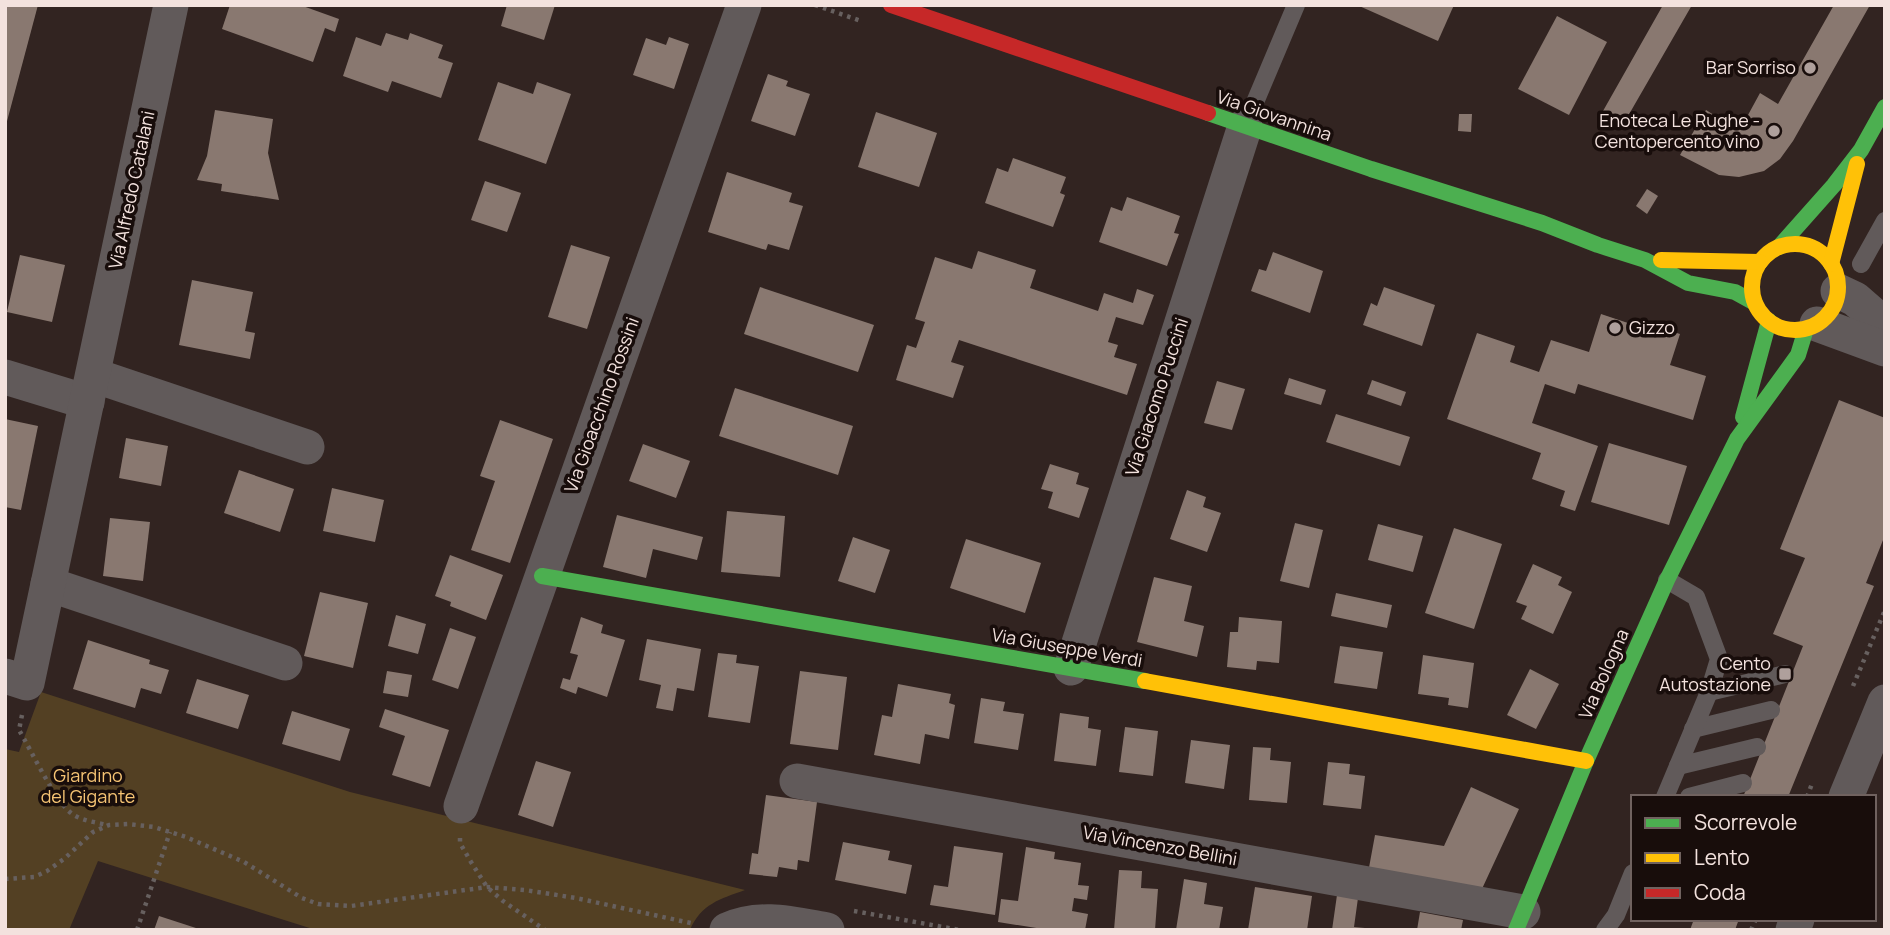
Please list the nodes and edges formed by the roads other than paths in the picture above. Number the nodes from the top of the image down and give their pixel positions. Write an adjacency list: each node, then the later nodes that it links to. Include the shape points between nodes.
1 (171, 5): 20 (street, Via Alfredo Catalani)
2 (744, 5): 23 (street, Via Gioacchino Rossini)
3 (891, 5): 6 (street, Via Giovannina)
4 (1296, 5): 6 (lane)
5 (1885, 107): 7 (street)
6 (1245, 127): 10 (street, Via Giovannina); 27 (street, Via Giacomo Puccini)
7 (1861, 150): 9 (street); 13 (street)
8 (1885, 221): 12 (lane)
9 (1779, 247): 11 (street); 13 (street, via 1814,248 1824,255)
10 (1645, 260): 11 (street, Via Giovannina); 14 (street, Via Giovannina, via 1688,283 1735,292)
11 (1760, 262): 14 (street, via 1753,281)
12 (1861, 264)
13 (1835, 277): 16 (street); 17 (street, via 1835,304)
14 (1755, 303): 15 (street)
15 (1769, 321): 17 (street, via 1792,330); 21 (street, Via Bologna)
16 (1885, 325)
17 (1811, 326): 18 (street); 21 (street, Via Bologna, via 1798,355)
18 (1885, 349)
19 (5, 377): 20 (street)
20 (90, 388): 22 (street); 25 (street, Via Alfredo Catalani)
21 (1737, 439): 24 (street, Via Bologna)
22 (307, 447)
23 (542, 576): 27 (street, Via Giuseppe Verdi); 42 (street, Via Gioacchino Rossini)
24 (1667, 580): 30 (lane, via 1696,597 1715,646 1719,659); 35 (street, Via Bologna)
25 (48, 584): 26 (street); 29 (street, Via Alfredo Catalani)
26 (285, 663)
27 (1071, 668): 35 (street, Via Giuseppe Verdi)
28 (1785, 674): 30 (lane)
29 (16, 680)
30 (1709, 692): 33 (lane)
31 (1885, 702): 41 (street)
32 (1772, 710): 33 (lane)
33 (1693, 729): 36 (lane)
34 (1757, 747): 36 (lane)
35 (1586, 761): 46 (street, Via Bologna)
36 (1678, 766): 39 (lane)
37 (797, 781): 46 (street, Via Vincenzo Bellini)
38 (1743, 783): 40 (lane)
39 (1666, 795)
40 (1697, 795)
41 (1847, 795)
42 (461, 806)
43 (1631, 880): 44 (lane)
44 (1624, 912): 48 (lane)
45 (841, 920): 47 (street, via 762,921)
46 (1520, 921)
47 (715, 928)
48 (1605, 930)

